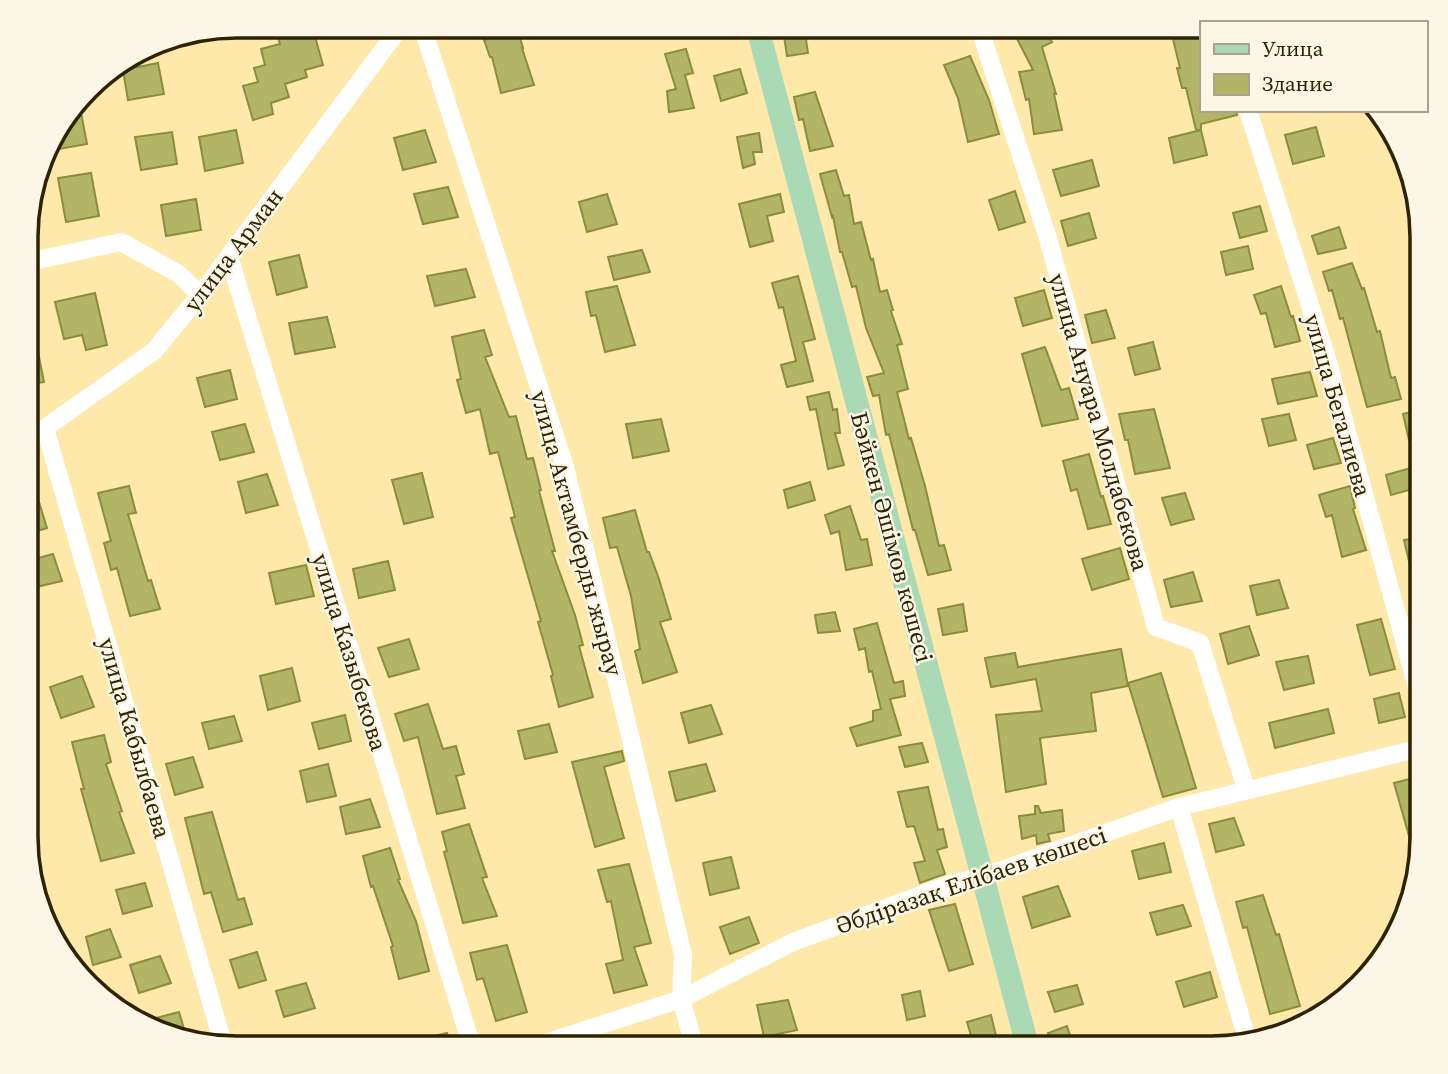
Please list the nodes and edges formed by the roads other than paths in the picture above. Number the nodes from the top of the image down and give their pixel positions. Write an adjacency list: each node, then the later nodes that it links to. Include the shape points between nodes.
1 (391, 39): 6 (street, улица Арман)
2 (426, 39): 16 (street, улица Актамберды жырау, via 565,467 683,955)
3 (760, 39): 15 (main road, Бәйкен Әшімов көшесі)
4 (983, 39): 13 (street, улица Ануара Молдабекова, via 1047,234 1156,627 1200,643)
5 (1249, 112): 11 (street, улица Бегалиева, via 1328,362)
6 (229, 257): 8 (street, улица Арман); 19 (street, улица Казыбекова)
7 (38, 259): 8 (street, via 121,242 179,274)
8 (200, 295): 9 (street, улица Арман, via 154,351)
9 (46, 428): 10 (street, улица Арман); 18 (street, улица Кабылбаева)
10 (38, 431)
11 (1409, 658)
12 (1409, 751): 13 (street, Әбдіразақ Елібаев көшесі)
13 (1246, 789): 14 (street, Әбдіразақ Елібаев көшесі)
14 (1179, 807): 15 (street, Әбдіразақ Елібаев көшесі); 17 (street)
15 (982, 877): 16 (street, Әбдіразақ Елібаев көшесі, via 793,942); 22 (main road, Бәйкен Әшімов көшесі)
16 (681, 999): 20 (street, Әбдіразақ Елібаев көшесі); 21 (street, улица Актамберды жырау)
17 (1245, 1032)
18 (220, 1034)
19 (468, 1035)
20 (569, 1035)
21 (691, 1035)
22 (1025, 1036)

